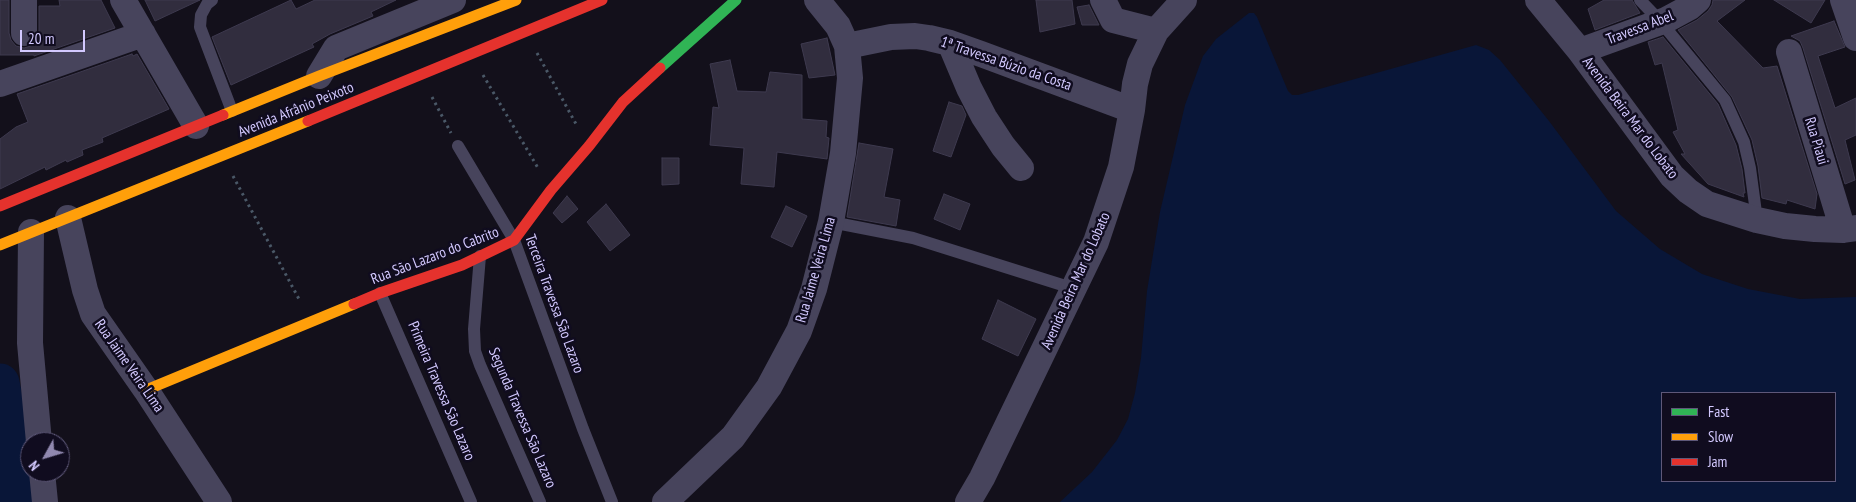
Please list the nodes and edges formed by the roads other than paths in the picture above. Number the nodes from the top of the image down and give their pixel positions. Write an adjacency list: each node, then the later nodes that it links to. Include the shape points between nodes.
1 (24, 0): 17 (street)
2 (123, 0): 18 (street)
3 (212, 0): 27 (lane, via 201,15 200,27)
4 (453, 0): 24 (street, via 336,48)
5 (602, 0): 32 (main road, Avenida Afrânio Peixoto)
6 (736, 0): 37 (main road, Rua São Lazaro do Cabrito, via 622,102)
7 (817, 0): 21 (street, Rua Jaime Veira Lima, via 838,26)
8 (1103, 0): 16 (street, via 1113,20)
9 (1184, 0): 16 (street, Avenida Beira Mar do Lobato)
10 (1538, 0): 22 (street, Avenida Beira Mar do Lobato)
11 (1640, 0): 15 (lane)
12 (1698, 0): 15 (street, Travessa Abel, via 1682,12)
13 (1843, 0): 19 (street)
14 (506, 2): 24 (main road, Avenida Afrânio Peixoto)
15 (1660, 21): 22 (street, Travessa Abel); 33 (lane, via 1725,100 1744,142)
16 (1156, 31): 26 (street, Avenida Beira Mar do Lobato, via 1137,73)
17 (24, 33)
18 (143, 34): 25 (street); 28 (street)
19 (1856, 38)
20 (950, 43): 21 (street, 1ª Travessa Búzio da Costa, via 900,36); 26 (street, 1ª Travessa Búzio da Costa); 30 (street, via 984,117)
21 (847, 46): 34 (street, Rua Jaime Veira Lima, via 850,78 848,111)
22 (1580, 51): 33 (street, Avenida Beira Mar do Lobato, via 1678,183 1707,204)
23 (1789, 52): 35 (street, Rua Piaui)
24 (319, 76): 27 (main road, Avenida Afrânio Peixoto)
25 (0, 84)
26 (1132, 110): 39 (street, Avenida Beira Mar do Lobato, via 1106,215)
27 (232, 111): 28 (main road, Avenida Afrânio Peixoto)
28 (196, 126): 31 (main road, Avenida Afrânio Peixoto)
29 (458, 146): 37 (lane, Terceira Travessa São Lazaro)
30 (1021, 168)
31 (0, 206)
32 (68, 218): 36 (main road, Avenida Afrânio Peixoto); 41 (street, Rua Jaime Veira Lima, via 90,307)
33 (1756, 220): 35 (street, Avenida Beira Mar do Lobato, via 1815,230)
34 (831, 222): 39 (lane, via 913,238); 49 (street, Rua Jaime Veira Lima, via 814,289 799,331 769,387 733,437)
35 (1850, 229)
36 (14, 239): 42 (street, via 30,343)
37 (514, 240): 38 (main road, Rua São Lazaro do Cabrito); 48 (lane, Terceira Travessa São Lazaro)
38 (480, 256): 40 (main road, Rua São Lazaro do Cabrito); 47 (lane, Segunda Travessa São Lazaro, via 474,329 476,351)
39 (1075, 289): 50 (street, Avenida Beira Mar do Lobato)
40 (380, 293): 41 (main road, Rua São Lazaro do Cabrito); 46 (lane, Primeira Travessa São Lazaro)
41 (146, 390): 45 (street, Rua Jaime Veira Lima)
42 (38, 432)
43 (43, 482): 44 (street)
44 (45, 502)
45 (219, 502)
46 (471, 502)
47 (540, 502)
48 (612, 502)
49 (665, 502)
50 (968, 502)

